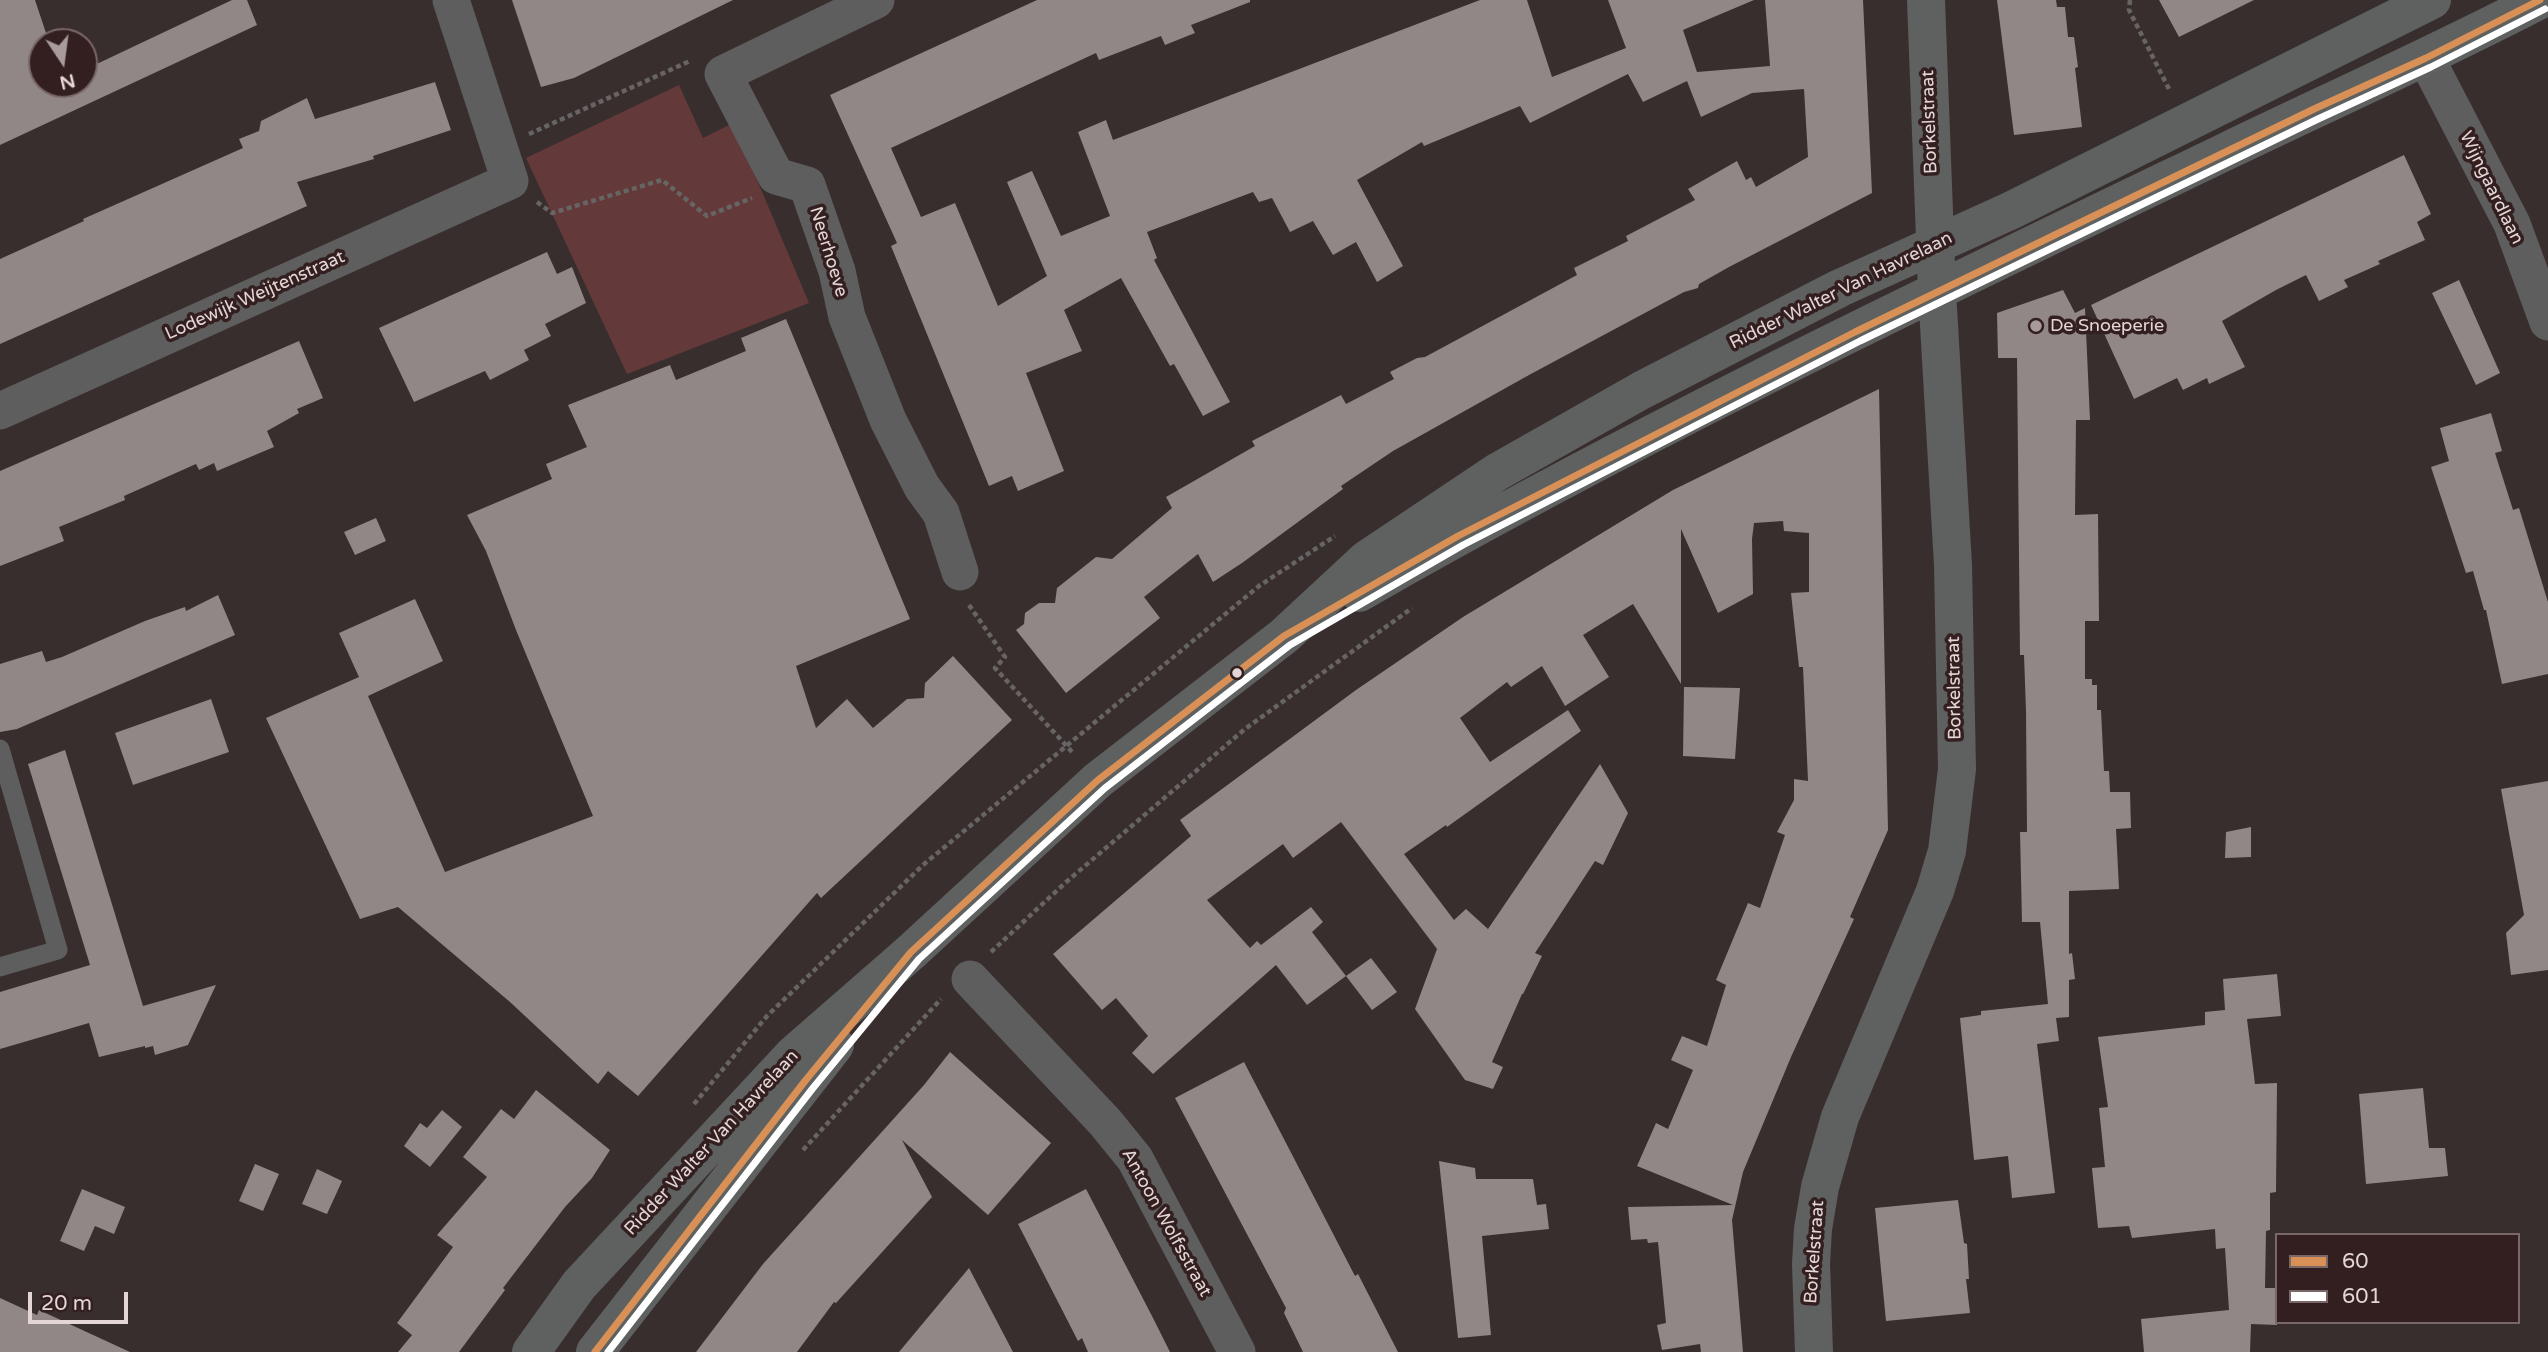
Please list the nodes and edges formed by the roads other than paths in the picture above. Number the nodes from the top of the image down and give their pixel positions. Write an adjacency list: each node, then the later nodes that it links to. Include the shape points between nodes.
1 (452, 0): 10 (street, Lodewijk Weijtenstraat, via 505,164)
2 (876, 0): 11 (street, Neerhoeve, via 723,74 776,176 807,185 852,330 888,420 922,487 941,513)
3 (1926, 0): 7 (main road, Borkelstraat)
4 (2432, 0): 7 (main road, Ridder Walter Van Havrelaan)
5 (2540, 0): 6 (main road, Ridder Walter Van Havrelaan)
6 (2426, 58): 8 (main road, Ridder Walter Van Havrelaan); 9 (street, Wijngaardlaan, via 2512,224)
7 (1935, 246): 8 (main road, Borkelstraat); 12 (main road, Ridder Walter Van Havrelaan, via 1840,288 1497,472 1367,559)
8 (1937, 291): 12 (main road, Ridder Walter Van Havrelaan, via 1458,536); 20 (main road, Borkelstraat, via 1953,565 1957,769 1953,808 1935,891 1840,1117 1820,1186 1811,1264)
9 (2548, 322)
10 (0, 411)
11 (960, 572)
12 (1284, 636): 14 (main road, Ridder Walter Van Havrelaan, via 1098,780)
13 (0, 749): 15 (lane, via 58,950)
14 (911, 952): 17 (main road, Ridder Walter Van Havrelaan, via 794,1054 579,1285); 18 (main road, Ridder Walter Van Havrelaan)
15 (0, 967)
16 (969, 975): 19 (street, Antoon Wolfsstraat, via 1135,1159)
17 (531, 1352)
18 (595, 1352)
19 (1237, 1352)
20 (1814, 1352)

